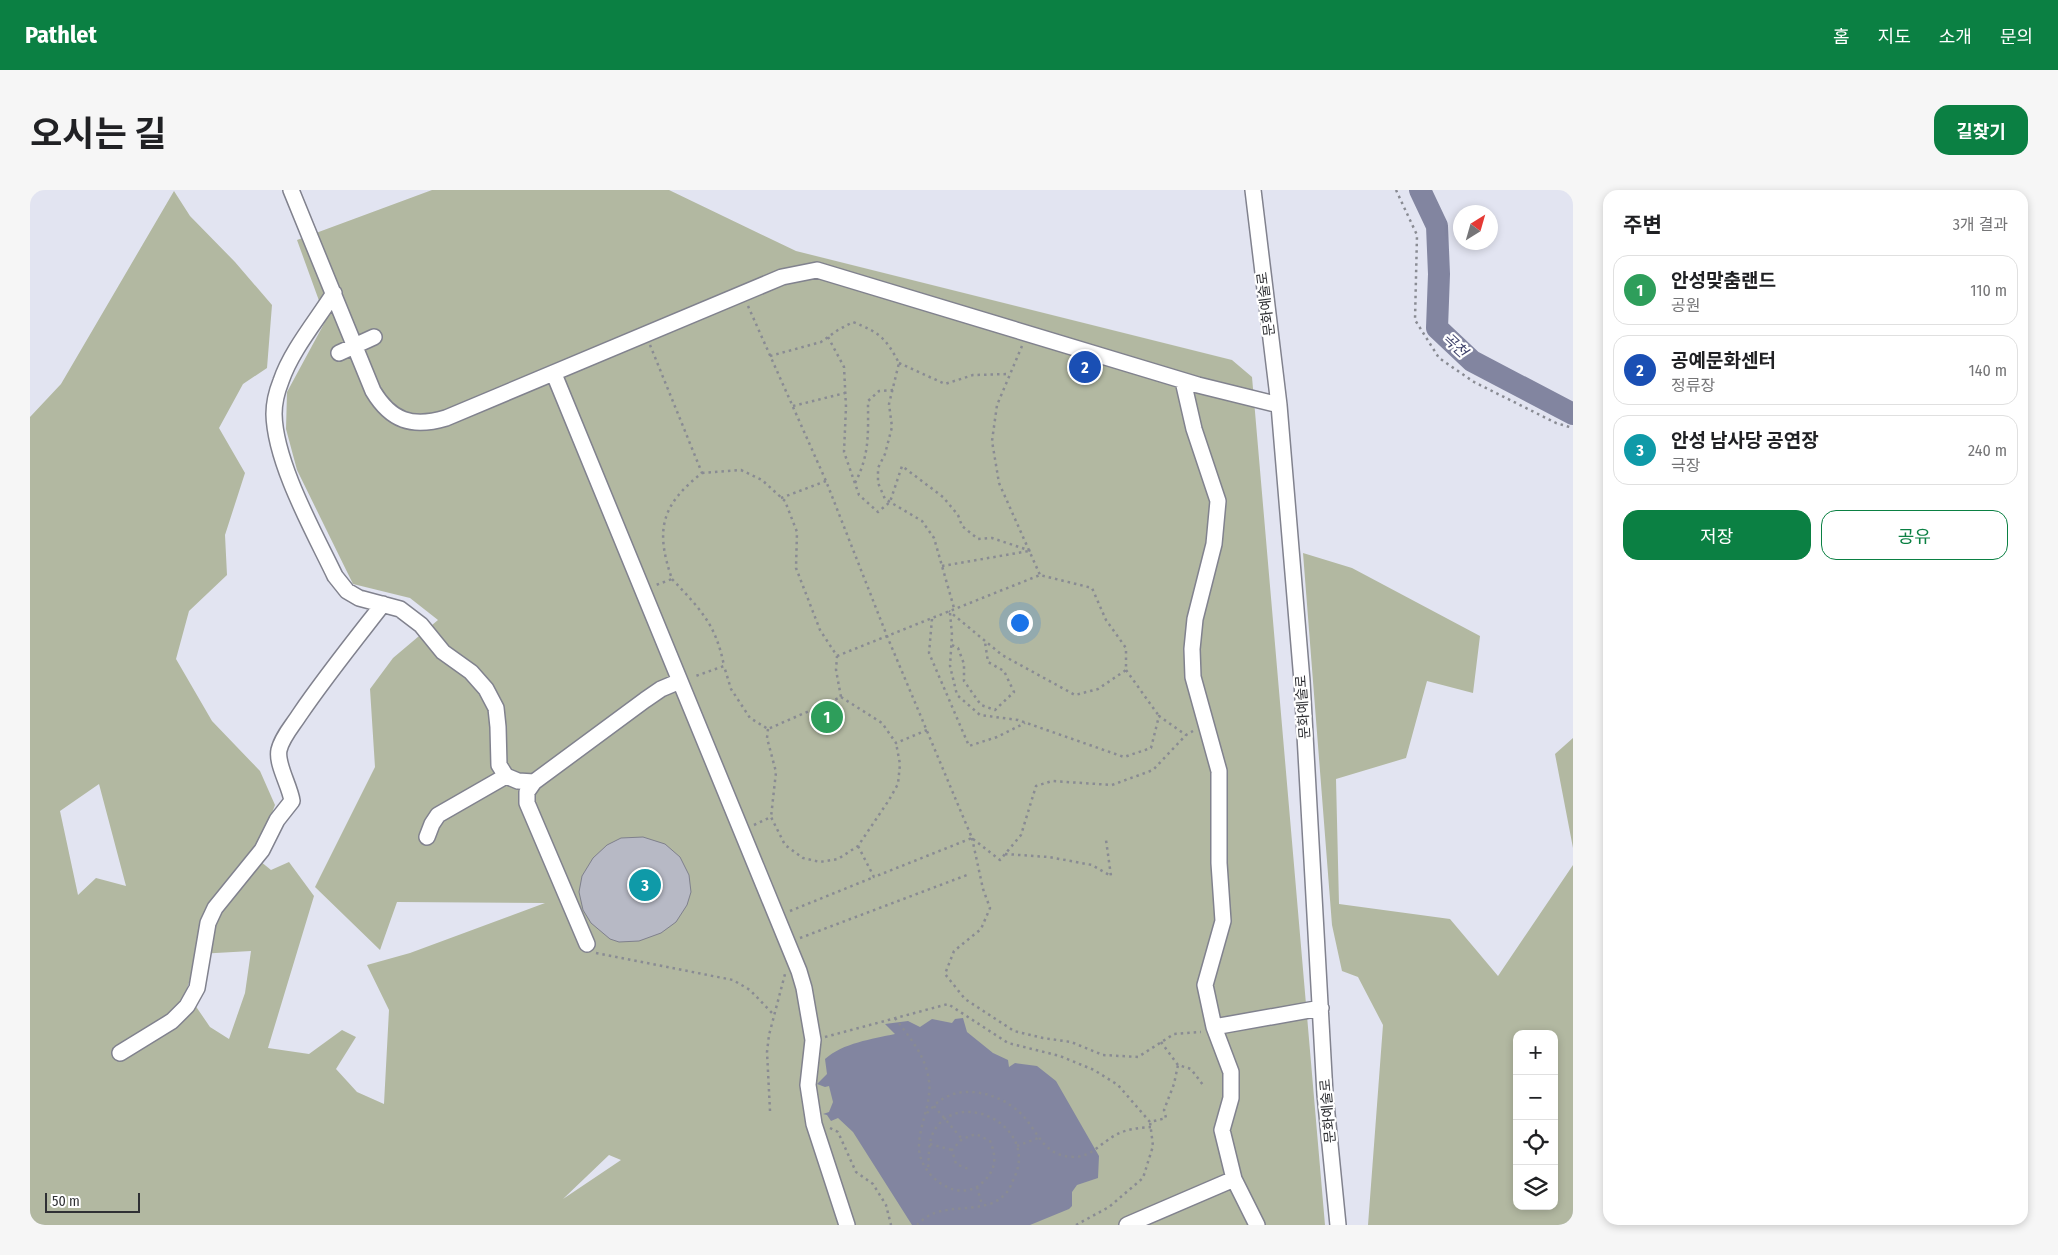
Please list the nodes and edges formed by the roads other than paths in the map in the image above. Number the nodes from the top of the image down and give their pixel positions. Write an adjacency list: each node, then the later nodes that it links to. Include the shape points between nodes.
1 (291, 190): 3 (street)
2 (1252, 190): 9 (street, 문화예술로)
3 (334, 293): 5 (street); 10 (street, via 281,379 276,394 275,430 287,472 335,576 347,591 359,598)
4 (374, 337): 5 (street)
5 (356, 345): 6 (street); 7 (street, via 381,404 406,421 420,424 446,418)
6 (339, 353)
7 (554, 374): 8 (street, via 782,277 817,270); 11 (street)
8 (1183, 380): 9 (street); 17 (street, via 1194,429 1218,501 1214,544 1195,619 1192,649 1193,677 1219,771 1223,921 1205,985)
9 (1279, 405): 16 (street, 문화예술로, via 1302,681)
10 (383, 604): 12 (street, via 400,609 421,625 444,652 471,672 486,689 496,708 499,765); 18 (street, via 318,688 284,739 279,752 280,762 292,801 277,820 262,850 215,908 208,924 198,988 172,1021)
11 (680, 681): 13 (street, via 644,700); 20 (street, via 804,988 813,1040 808,1085 814,1120)
12 (506, 776): 13 (street); 14 (street, via 438,815)
13 (534, 782): 15 (street, via 526,792 527,803)
14 (427, 837)
15 (587, 944)
16 (1321, 1008): 17 (street); 23 (street, 문화예술로)
17 (1214, 1029): 19 (street, via 1230,1072 1231,1098 1222,1130)
18 (120, 1053)
19 (1234, 1180): 21 (street); 22 (street)
20 (847, 1225)
21 (1127, 1225)
22 (1257, 1225)
23 (1338, 1225)

